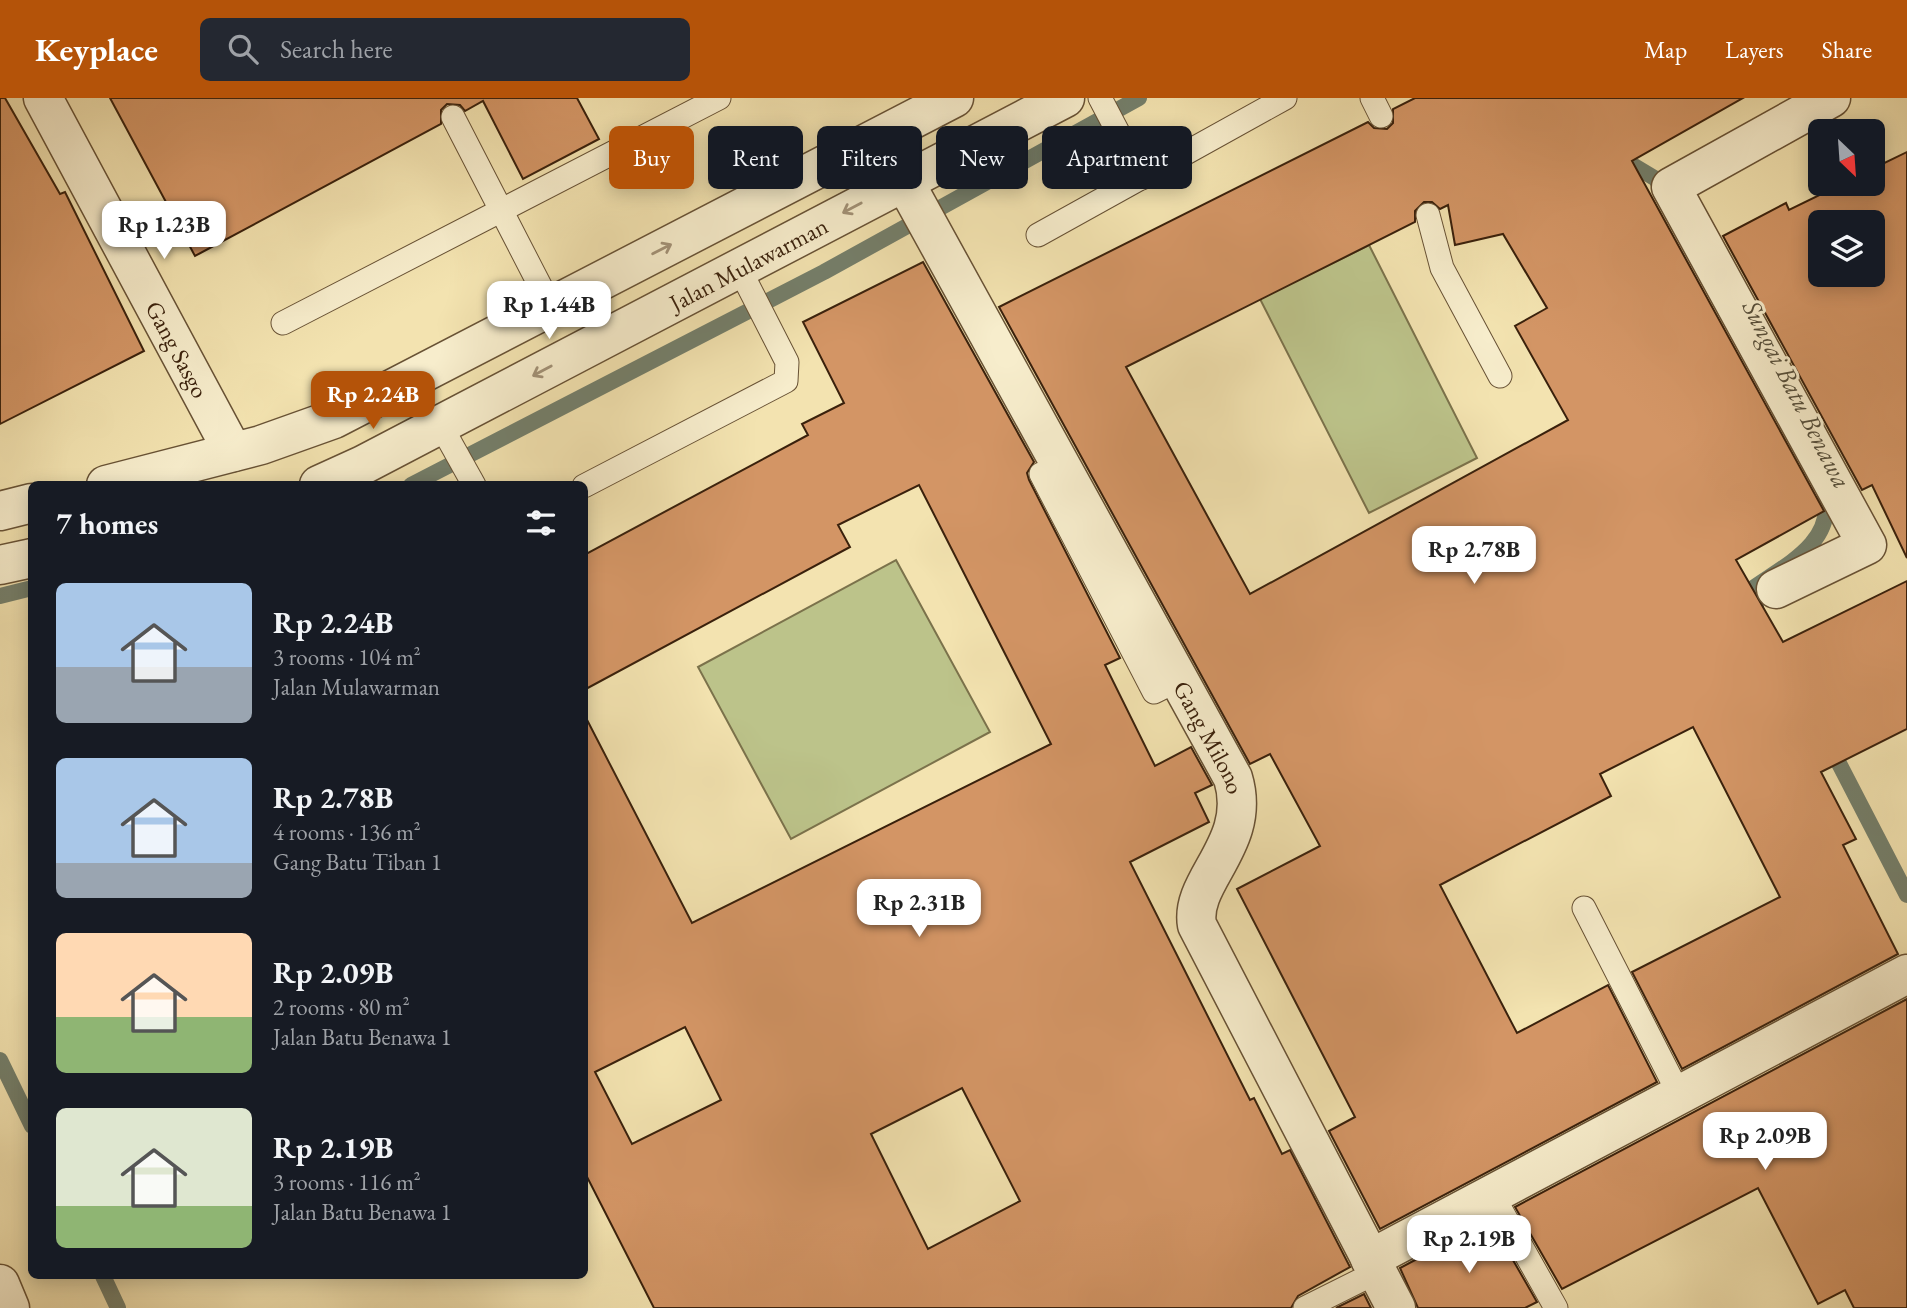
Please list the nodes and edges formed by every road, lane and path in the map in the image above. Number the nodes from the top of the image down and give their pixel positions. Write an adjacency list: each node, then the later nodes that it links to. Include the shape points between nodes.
1 (43, 98): 25 (street, Gang Sasgo)
2 (719, 98): 16 (lane)
3 (954, 98): 20 (street, Jalan Mulawarman, one-way to 3)
4 (1065, 98): 8 (street, Jalan Mulawarman)
5 (1100, 98): 10 (lane)
6 (1285, 98): 11 (lane)
7 (1831, 98): 36 (street, via 1671,187 1867,545)
8 (1021, 108): 12 (street, Jalan Mulawarman)
9 (453, 117): 16 (lane)
10 (1115, 126)
11 (1192, 150)
12 (922, 170)
13 (891, 189): 19 (street, Jalan Mulawarman, one-way to 19)
14 (908, 189): 37 (street, Gang Milono)
15 (1122, 189): 18 (lane)
16 (499, 211): 20 (lane); 21 (lane)
17 (1428, 215): 22 (lane, via 1441,268)
18 (1038, 235)
19 (745, 281): 24 (street, Jalan Mulawarman, one-way to 24); 31 (lane, via 787,362 789,371 782,386)
20 (551, 307): 23 (street, Jalan Mulawarman)
21 (283, 323)
22 (1500, 376)
23 (334, 419): 25 (street, Jalan Mulawarman); 26 (street)
24 (446, 435): 26 (street, Jalan Mulawarman); 28 (lane)
25 (233, 452): 29 (street, Jalan Mulawarman)
26 (357, 468): 30 (street, Jalan Mulawarman)
27 (1041, 474): 37 (lane, via 1154,692)
28 (472, 480)
29 (121, 481)
30 (328, 481)
31 (588, 484)
32 (28, 504): 33 (street)
33 (0, 511)
34 (28, 559): 35 (street)
35 (0, 565)
36 (1776, 589)
37 (1178, 680): 42 (street, Gang Milono, via 1237,790 1236,827 1197,907 1197,925)
38 (1584, 908): 40 (lane)
39 (1906, 974): 40 (street)
40 (1679, 1094): 41 (street)
41 (1492, 1194): 42 (street); 47 (lane)
42 (1373, 1265): 45 (lane); 46 (street, Gang Milono)
43 (0, 1284): 44 (street)
44 (10, 1308)
45 (1305, 1308)
46 (1396, 1308)
47 (1556, 1308)

